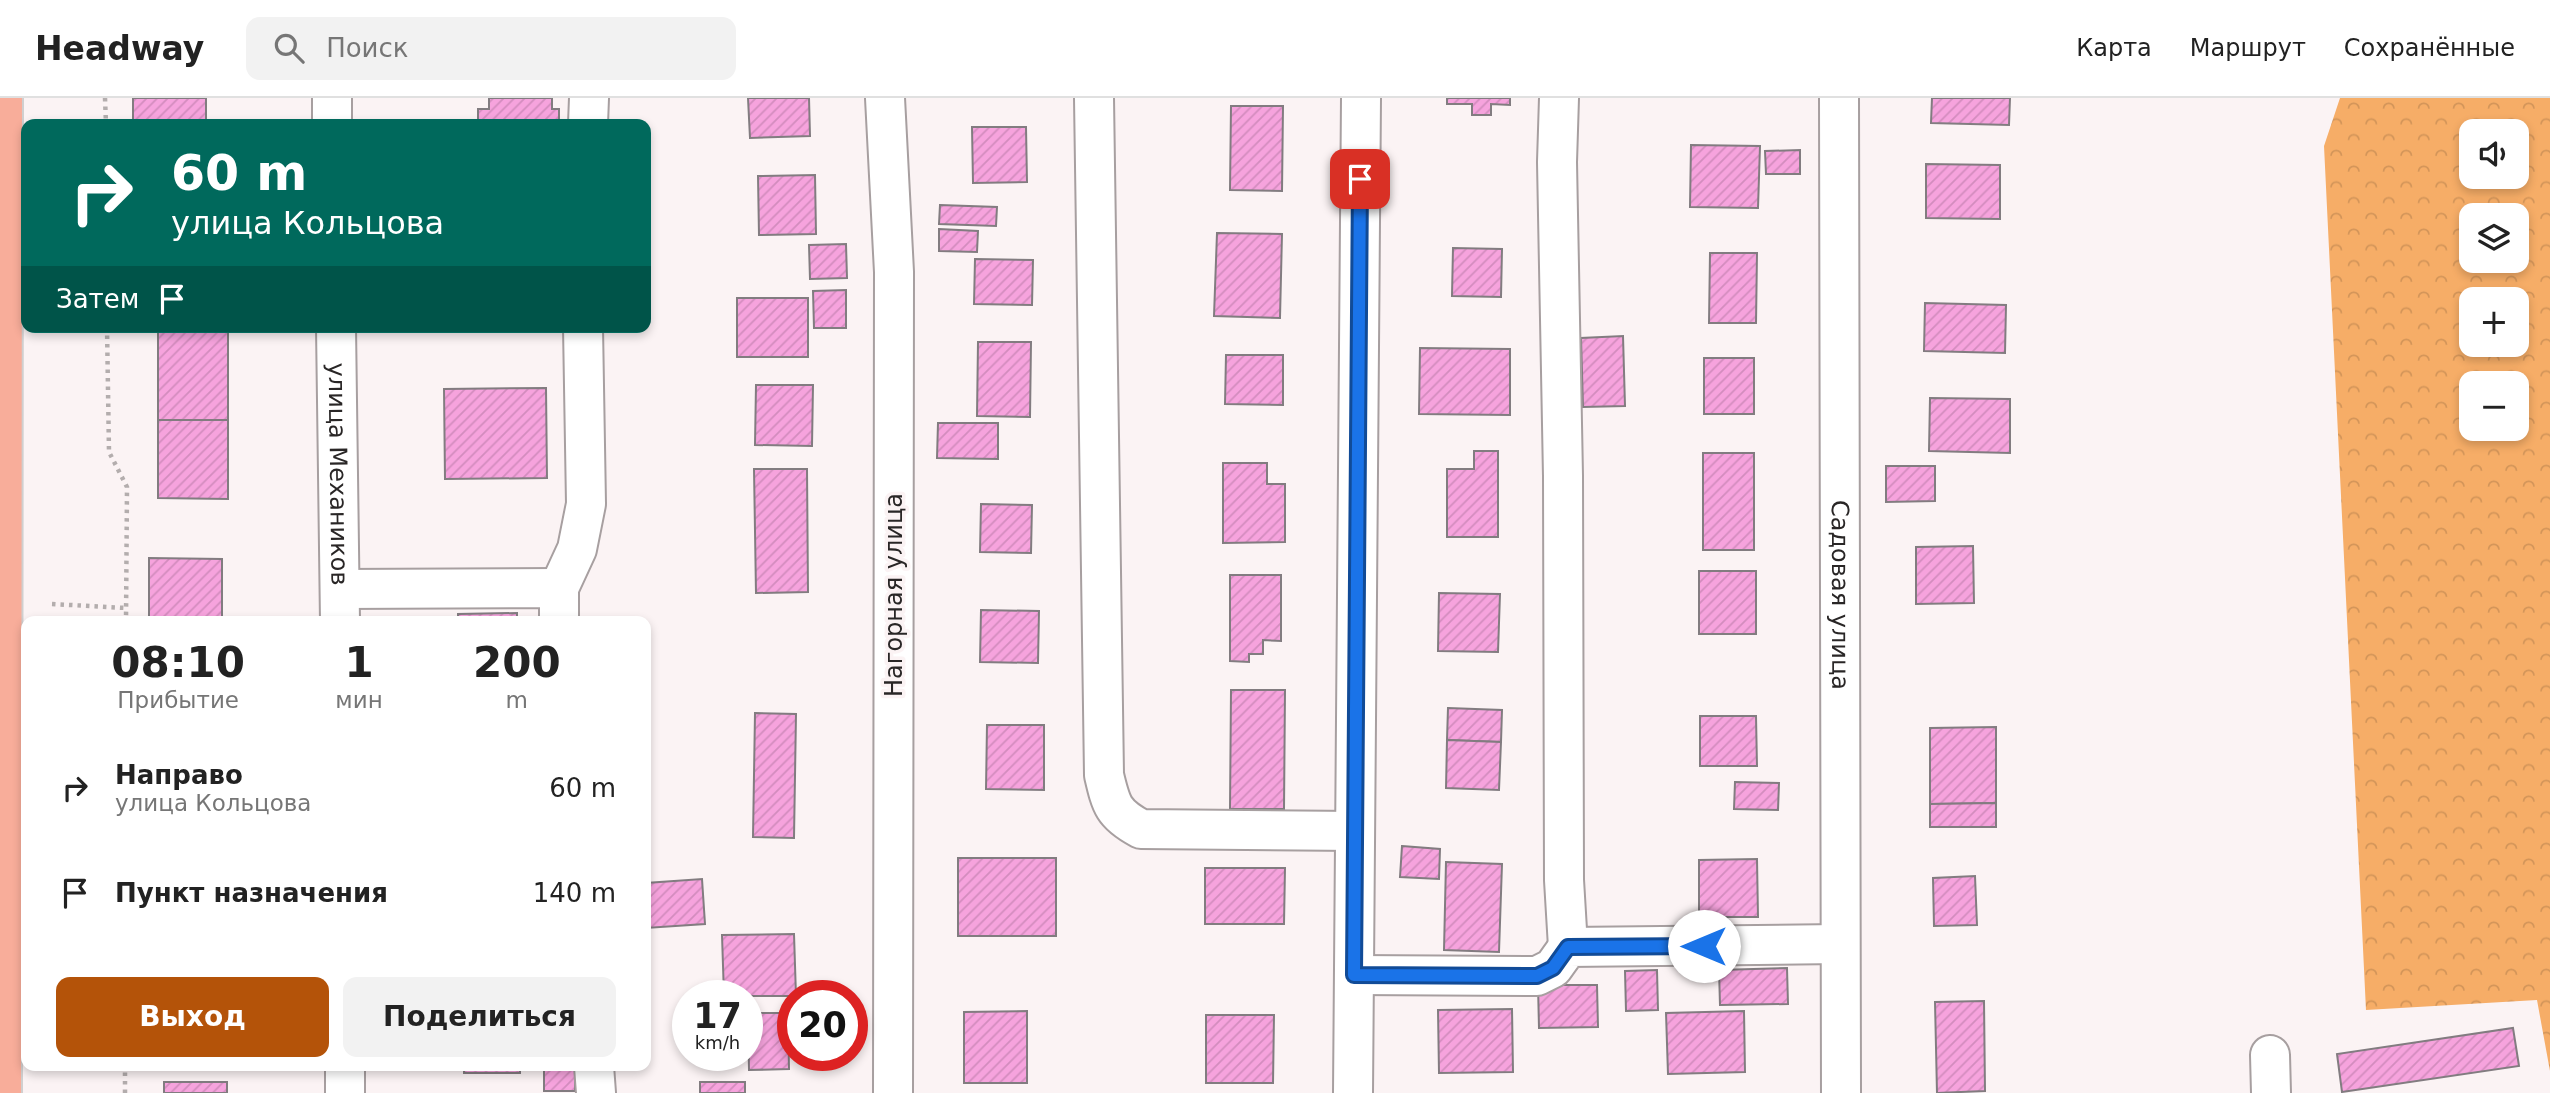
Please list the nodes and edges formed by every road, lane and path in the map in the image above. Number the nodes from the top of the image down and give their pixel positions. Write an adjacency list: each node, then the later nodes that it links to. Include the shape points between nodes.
1 (2, 98): 16 (main road)
2 (106, 98): 10 (path)
3 (332, 98): 11 (street)
4 (589, 98): 12 (street)
5 (886, 98): 34 (street, Нагорная улица, via 894,272)
6 (1094, 98): 22 (street, via 1104,775 1110,803 1122,818 1141,829)
7 (1361, 98): 22 (street)
8 (1559, 98): 24 (street)
9 (1839, 98): 23 (street, Садовая улица)
10 (106, 119)
11 (332, 119)
12 (589, 119)
13 (107, 333): 20 (path, via 108,453 127,487)
14 (336, 333): 18 (street, улица Механиков)
15 (583, 333): 19 (street, via 586,504)
16 (1, 498): 30 (main road)
17 (52, 604): 20 (path)
18 (340, 605): 19 (street)
19 (559, 605)
20 (126, 608): 21 (path)
21 (126, 616)
22 (1355, 831): 25 (street)
23 (1840, 944): 24 (street); 36 (street, Садовая улица)
24 (1568, 947): 25 (street, via 1553,968 1537,976)
25 (1354, 975): 35 (street)
26 (2270, 1055): 37 (street)
27 (125, 1071): 31 (path)
28 (345, 1071): 32 (street)
29 (594, 1071): 33 (street)
30 (2, 1093)
31 (125, 1093)
32 (345, 1093)
33 (596, 1093)
34 (893, 1093)
35 (1353, 1093)
36 (1841, 1093)
37 (2271, 1093)

